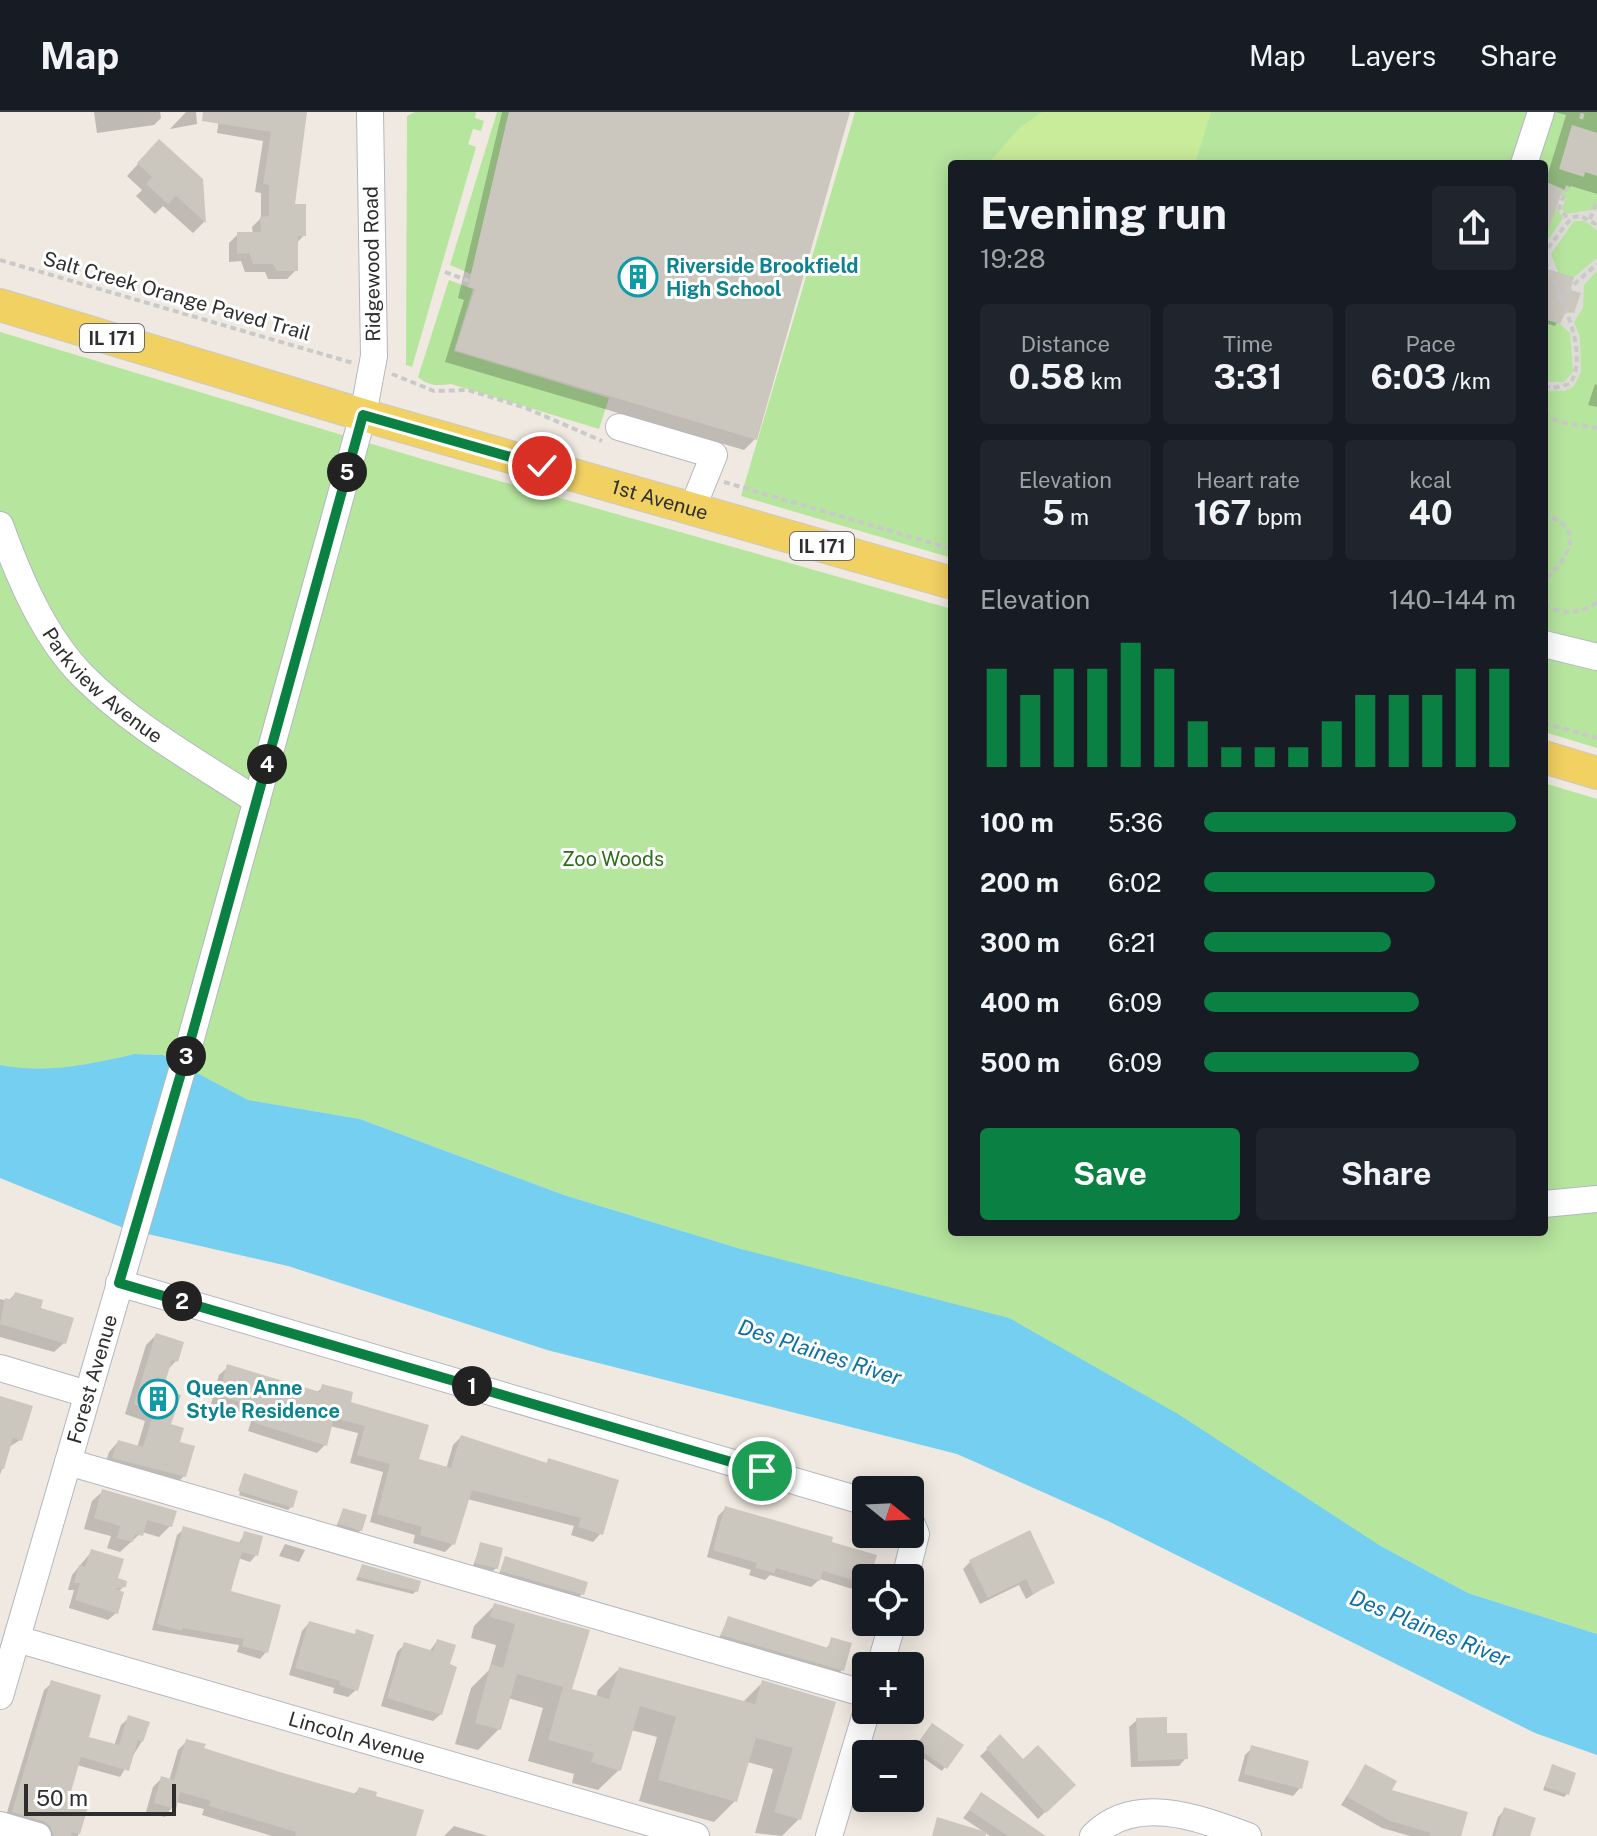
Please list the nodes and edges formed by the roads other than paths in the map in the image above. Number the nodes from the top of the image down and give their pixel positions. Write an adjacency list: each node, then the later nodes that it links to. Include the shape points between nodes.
1 (370, 112): 5 (street, Ridgewood Road, via 374,356)
2 (1541, 112): 3 (street)
3 (1525, 160)
4 (0, 305): 5 (main road, 1st Avenue / IL 171)
5 (363, 415): 7 (main road, 1st Avenue / IL 171); 14 (street, Forest Avenue)
6 (619, 427): 7 (street, via 714,455)
7 (692, 509): 9 (main road, 1st Avenue / IL 171)
8 (0, 525): 14 (street, Parkview Avenue, via 46,625 81,674 133,718)
9 (948, 582)
10 (1548, 645): 11 (street)
11 (1597, 657)
12 (1548, 758): 13 (main road)
13 (1597, 773)
14 (257, 801): 17 (street, Forest Avenue)
15 (1597, 1199): 16 (street)
16 (1548, 1204)
17 (119, 1283): 19 (street, Forest Avenue); 21 (street)
18 (0, 1368): 19 (street)
19 (87, 1394): 20 (street, Forest Avenue)
20 (68, 1462): 22 (street, Forest Avenue); 23 (street)
21 (852, 1498)
22 (17, 1639): 24 (street, Forest Avenue); 28 (street, Lincoln Avenue)
23 (852, 1690)
24 (0, 1696)
25 (863, 1724): 29 (street)
26 (0, 1825): 27 (street)
27 (38, 1836)
28 (696, 1836)
29 (829, 1836)
30 (1093, 1836): 31 (street, via 1133,1813 1207,1821)
31 (1248, 1836)

